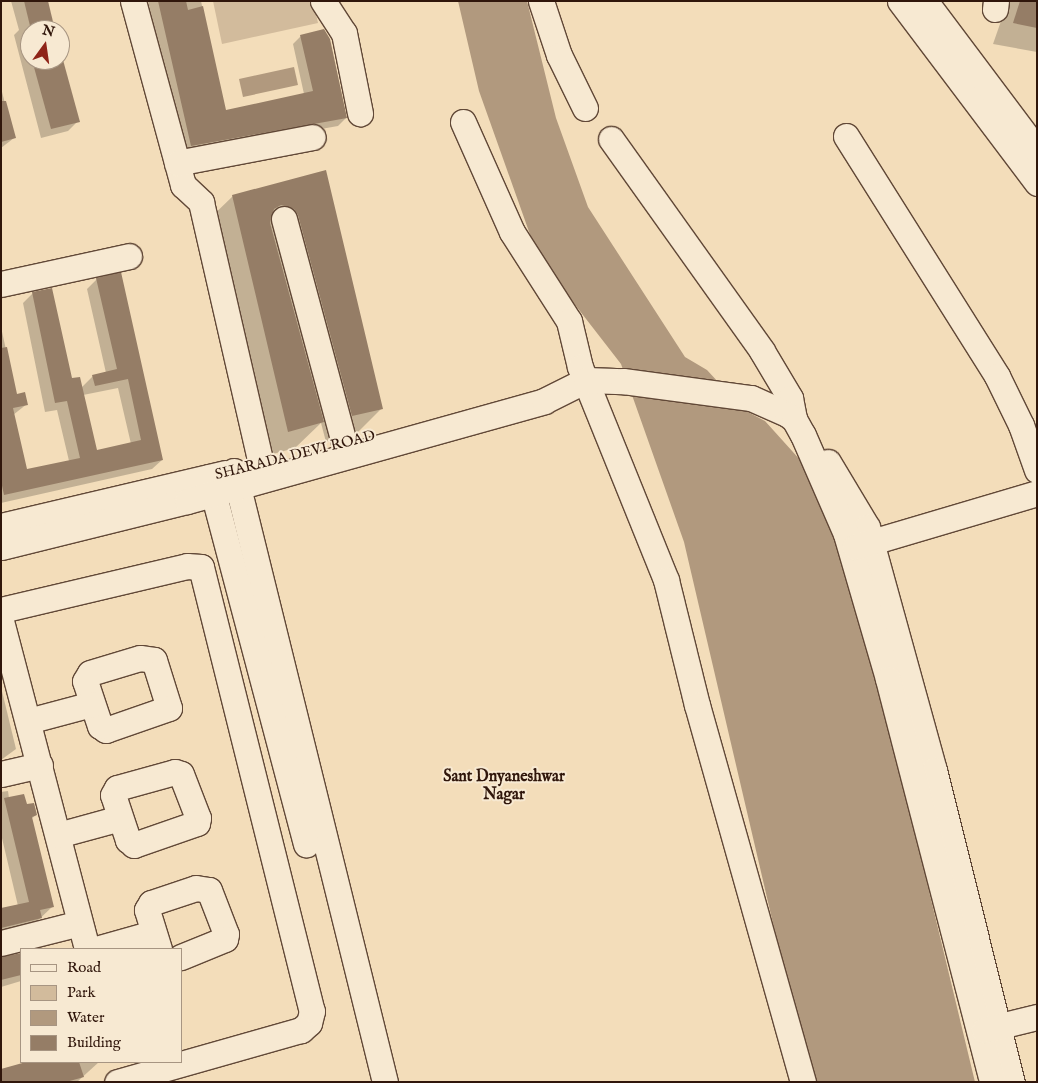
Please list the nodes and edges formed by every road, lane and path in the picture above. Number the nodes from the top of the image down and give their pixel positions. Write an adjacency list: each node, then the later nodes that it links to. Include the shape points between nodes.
1 (133, 1): 13 (street)
2 (323, 1): 7 (street, via 344,33)
3 (541, 1): 6 (street, via 559,55)
4 (900, 1): 14 (street)
5 (925, 1): 12 (street)
6 (585, 108)
7 (360, 113)
8 (463, 122): 18 (street, via 512,232 569,321 577,361)
9 (846, 136): 23 (street, via 997,376 1021,425)
10 (313, 137): 13 (street)
11 (611, 139): 19 (street, via 762,351 790,398)
12 (1037, 150)
13 (177, 163): 22 (street, via 186,191 201,202)
14 (1037, 183)
15 (284, 219): 21 (street)
16 (129, 256): 17 (street)
17 (1, 284)
18 (586, 380): 19 (street, via 623,381 750,398); 20 (street, SHARADA DEVI ROAD, via 556,393 537,389); 52 (street, via 666,580 697,705)
19 (798, 427): 28 (street, via 823,454 845,508 868,527)
20 (376, 441): 21 (street, SHARADA DEVI ROAD); 24 (street)
21 (344, 443): 22 (street, SHARADA DEVI ROAD)
22 (261, 464): 24 (street, SHARADA DEVI ROAD)
23 (1037, 470)
24 (236, 479): 25 (street); 29 (street)
25 (212, 485): 27 (street, SHARADA DEVI ROAD); 27 (street, SHARADA DEVI ROAD, via 187,501); 29 (street)
26 (1037, 493): 28 (street)
27 (2, 538)
28 (861, 545): 46 (street)
29 (240, 546): 44 (street)
30 (1, 610): 47 (street, via 187,566 201,567 312,1017 301,1030)
31 (1, 621): 33 (street)
32 (92, 704): 33 (street)
33 (28, 721): 34 (street)
34 (40, 764): 35 (street); 37 (street)
35 (1, 774)
36 (120, 818): 37 (street)
37 (58, 835): 38 (street)
38 (80, 923): 40 (street); 41 (street)
39 (156, 941): 42 (street); 43 (street, via 147,910 151,903 196,888 209,890 226,934 225,939)
40 (1, 943)
41 (87, 948)
42 (104, 948)
43 (182, 957)
44 (349, 973): 50 (street); 51 (street)
45 (1037, 1016): 46 (street)
46 (989, 1029): 53 (street); 54 (street)
47 (182, 1060)
48 (170, 1063): 49 (street)
49 (119, 1076)
50 (369, 1082)
51 (385, 1082)
52 (803, 1082)
53 (992, 1082)
54 (1012, 1082)

